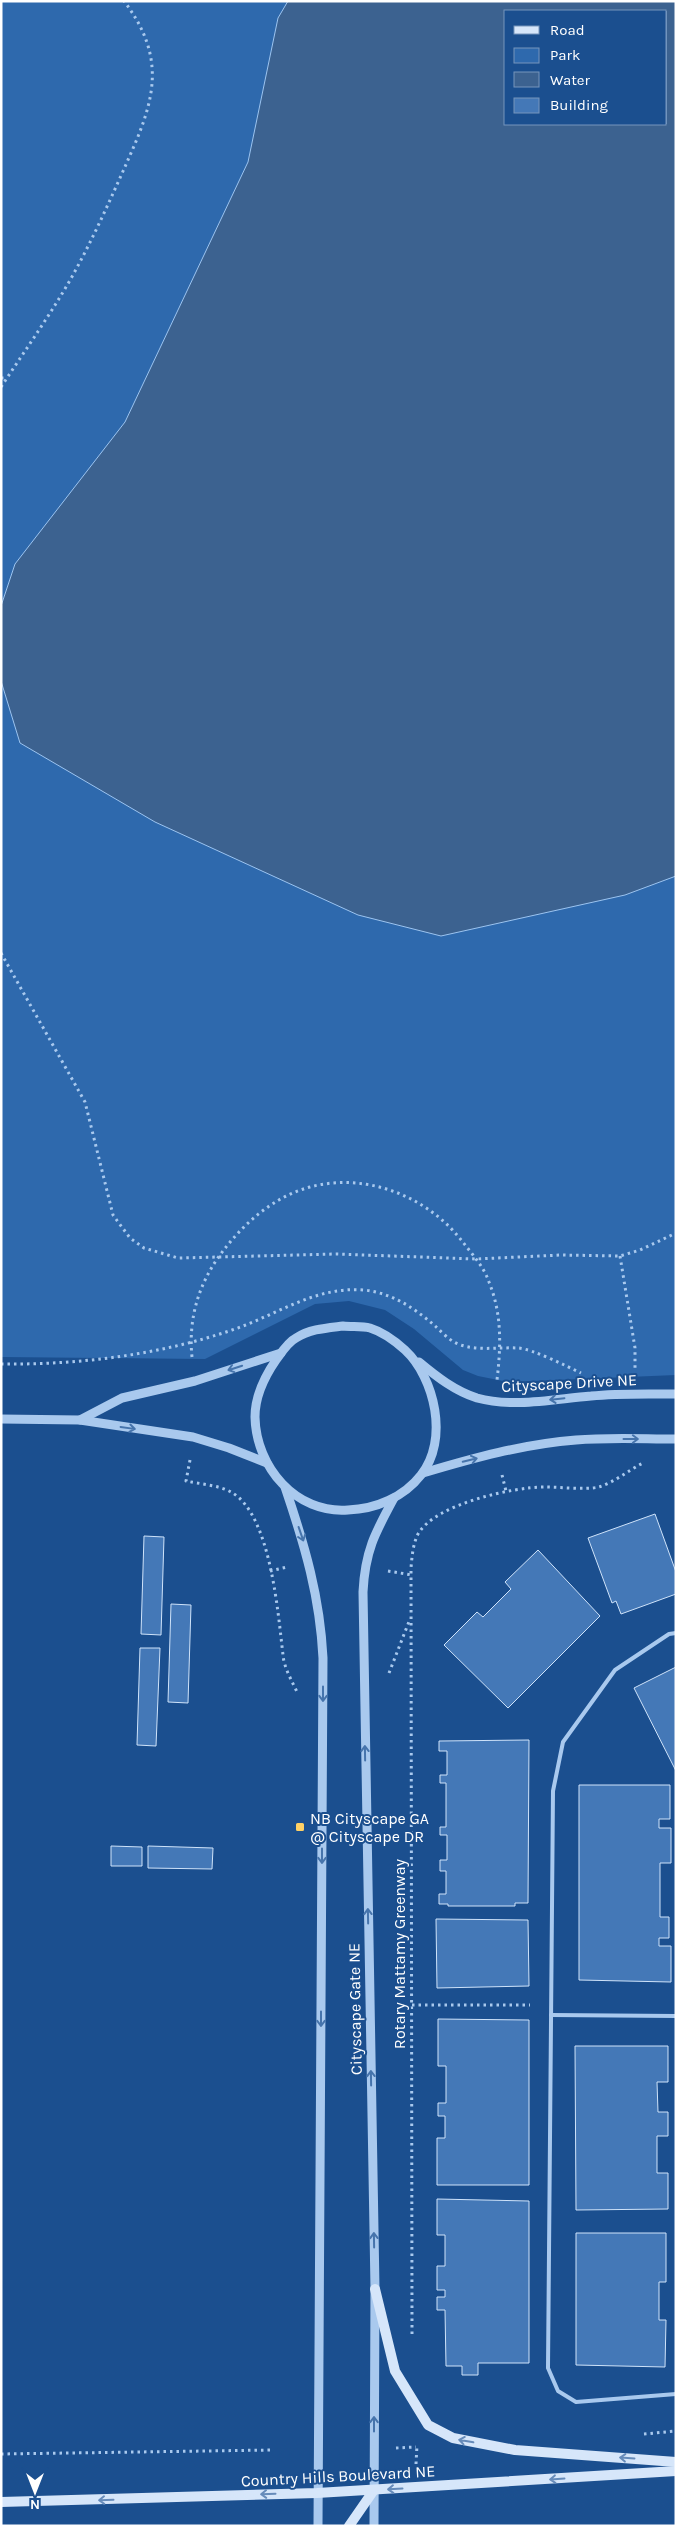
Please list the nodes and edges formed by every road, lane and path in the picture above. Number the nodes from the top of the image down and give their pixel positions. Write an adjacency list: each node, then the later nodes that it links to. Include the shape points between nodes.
1 (124, 1): 3 (path, via 138,21 149,46 152,68 150,98 140,133 99,226 69,282)
2 (1, 378): 3 (path)
3 (7, 378): 4 (path)
4 (1, 388)
5 (1, 953): 8 (path, via 85,1102 113,1215 121,1227 144,1248 160,1254 178,1258)
6 (676, 1233): 7 (path)
7 (620, 1256): 9 (path, via 561,1254); 18 (path, via 635,1348)
8 (218, 1257): 9 (path, via 381,1254); 9 (path, via 235,1234 280,1200 309,1187 342,1182 400,1193 424,1205 452,1227); 10 (path, via 202,1282)
9 (476, 1259): 17 (path, via 489,1281 499,1318)
10 (190, 1341): 14 (path, via 158,1350 55,1363); 15 (path)
11 (520, 1348): 16 (path)
12 (281, 1353): 13 (street, Cityscape Drive NE, via 295,1338 318,1329 343,1326 370,1328 393,1340); 21 (street, one-way to 21, via 195,1381 122,1398); 25 (street, via 266,1374 255,1416)
13 (415, 1359): 18 (street, Cityscape Drive NE, one-way to 13, via 494,1401 477,1398 442,1381); 27 (street, via 430,1387 435,1406 436,1429)
14 (1, 1364)
15 (192, 1364)
16 (583, 1373)
17 (497, 1385)
18 (635, 1394): 19 (street, Cityscape Drive NE)
19 (676, 1394)
20 (1, 1419): 21 (street)
21 (80, 1420): 25 (street, one-way to 25, via 194,1438)
22 (676, 1439): 27 (street, one-way to 22, via 553,1442)
23 (651, 1459): 29 (path, Rotary Mattamy Greenway, via 598,1487)
24 (190, 1460): 33 (path, via 186,1482 231,1492 252,1515)
25 (267, 1463): 28 (street, via 274,1477)
26 (502, 1472): 29 (path)
27 (423, 1473): 30 (street, via 412,1486)
28 (285, 1487): 30 (street, via 302,1500 323,1509 365,1508); 31 (street, Cityscape Gate NE, one-way to 31)
29 (506, 1491): 34 (path, Rotary Mattamy Greenway, via 457,1505 425,1526 414,1546)
30 (394, 1498): 32 (street, Cityscape Gate NE, via 375,1534)
31 (311, 1565): 33 (path); 51 (street, Cityscape Gate NE, one-way to 51, via 324,1658)
32 (364, 1567): 34 (path); 41 (street, Cityscape Gate NE, one-way to 32)
33 (270, 1570): 36 (path)
34 (412, 1575): 37 (path, Rotary Mattamy Greenway)
35 (676, 1633): 38 (lane, via 669,1634 615,1670 563,1742 553,1792)
36 (283, 1657)
37 (412, 2005): 38 (path); 42 (path, Rotary Mattamy Greenway)
38 (551, 2005): 39 (lane)
39 (551, 2015): 40 (lane); 43 (lane, via 548,2368 558,2391 576,2402)
40 (676, 2016)
41 (375, 2289): 47 (main road, one-way to 41, via 516,2450 453,2438 428,2425 395,2371); 50 (street, Cityscape Gate NE, one-way to 41)
42 (412, 2344)
43 (676, 2394)
44 (395, 2448): 48 (path, via 416,2447)
45 (273, 2450): 46 (path)
46 (1, 2454)
47 (676, 2462)
48 (416, 2464)
49 (676, 2471): 50 (main road, Country Hills Boulevard NE, one-way to 50)
50 (374, 2490): 51 (main road, Country Hills Boulevard NE); 54 (main road); 55 (street, Cityscape Gate NE)
51 (317, 2493): 52 (main road, Country Hills Boulevard NE, one-way to 52); 53 (street, Cityscape Gate NE)
52 (1, 2502)
53 (318, 2526)
54 (350, 2526)
55 (374, 2526)

